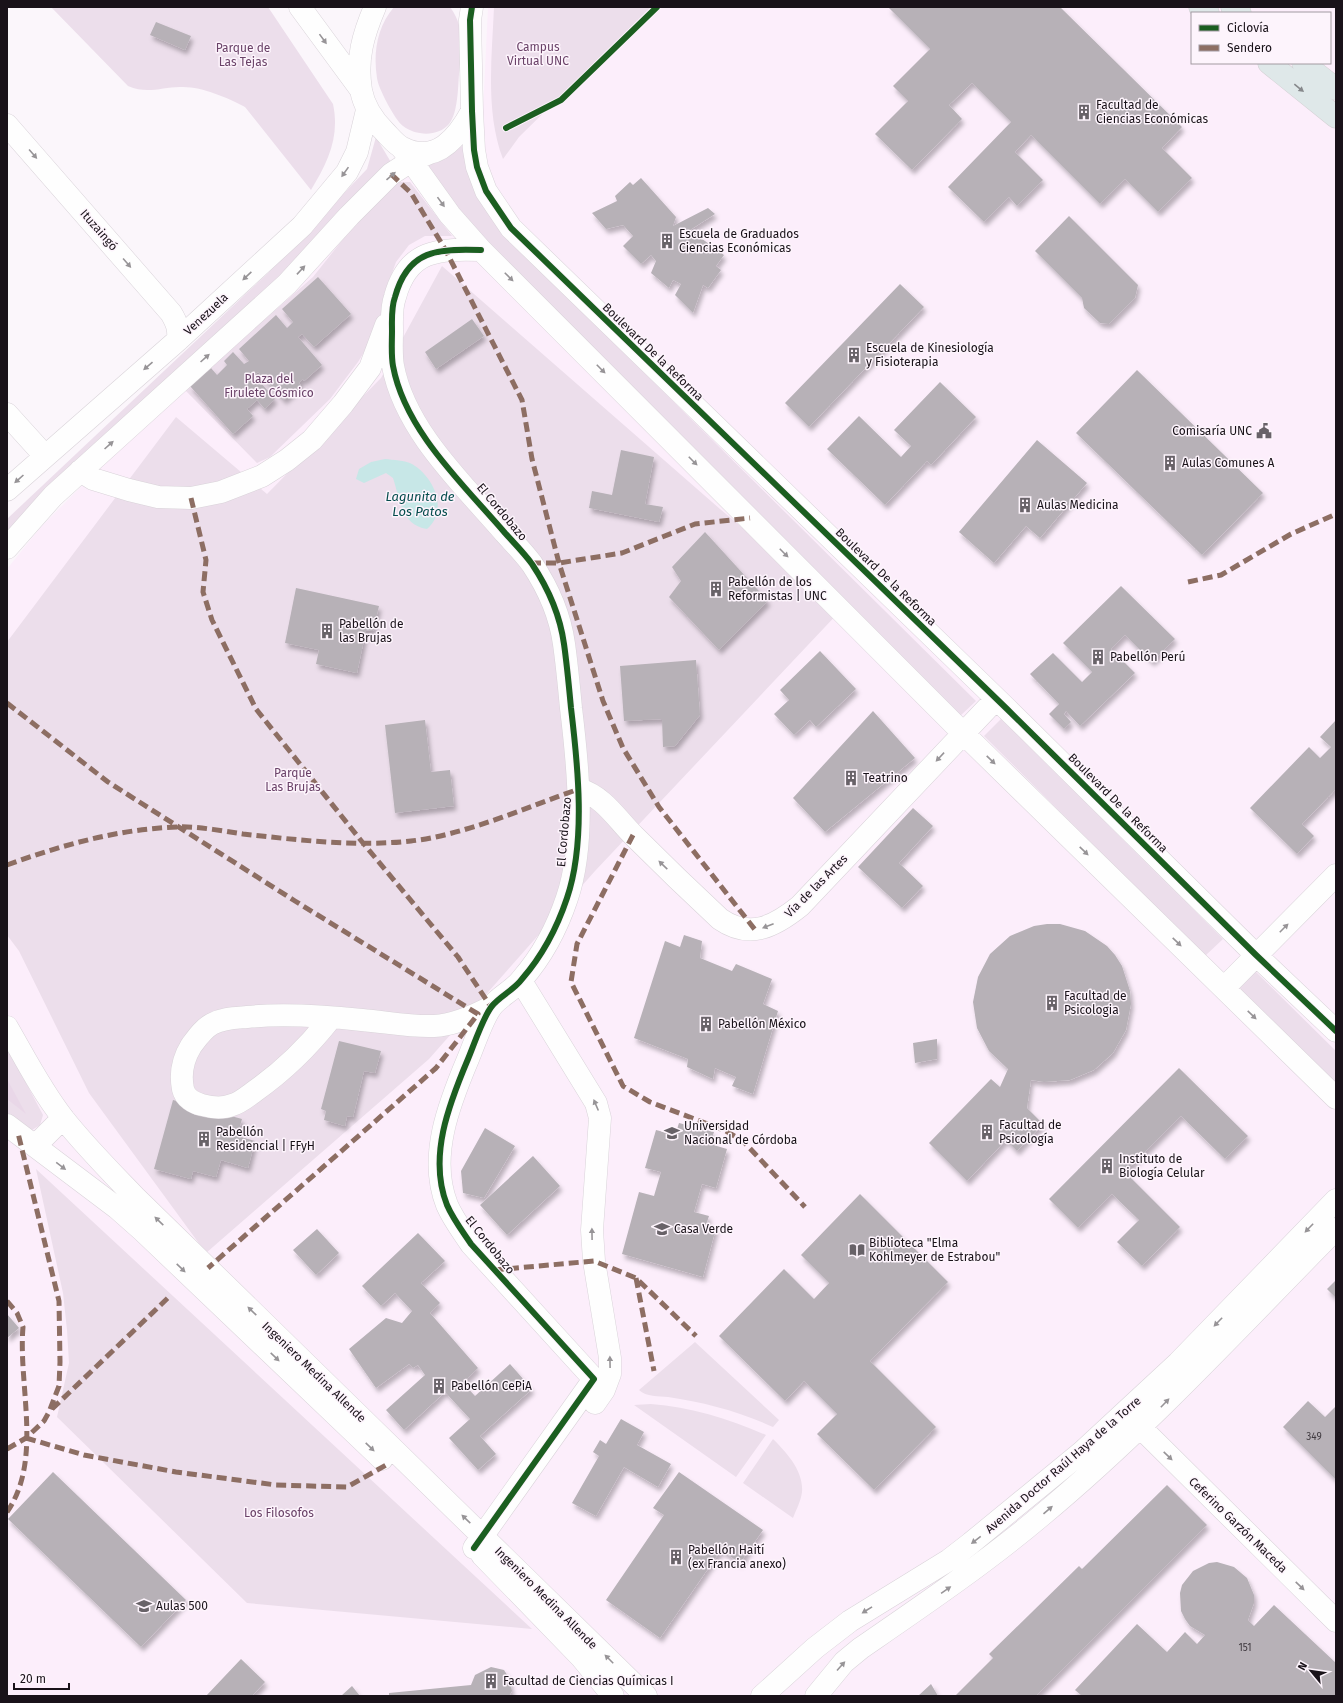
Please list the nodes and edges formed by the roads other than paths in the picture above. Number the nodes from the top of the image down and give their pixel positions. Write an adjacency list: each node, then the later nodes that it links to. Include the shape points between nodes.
1 (300, 7): 7 (street, one-way to 7)
2 (375, 7): 7 (street, Venezuela, via 364,32 362,46)
3 (468, 11): 8 (street, Boulevard De la Reforma)
4 (1270, 64): 9 (main road, one-way to 9)
5 (1304, 64): 6 (main road)
6 (1336, 89)
7 (364, 100): 11 (street, via 381,128); 14 (street, Venezuela, one-way to 14, via 357,152 347,172 302,226)
8 (472, 111): 11 (street, via 454,139 444,147 432,152); 20 (street, Boulevard De la Reforma, via 476,168 486,191 511,228)
9 (1336, 118)
10 (7, 125): 14 (street, Ituzaingó, one-way to 14, via 171,313 178,327)
11 (406, 154): 12 (street, one-way to 12, via 450,215); 17 (street, one-way to 11, via 287,284 391,174)
12 (481, 250): 13 (street, El Cordobazo, via 445,249 415,260 401,279); 21 (street, one-way to 21)
13 (392, 306): 17 (street, via 370,368 359,385 312,440 288,460 262,476 221,492 190,498 158,497 129,490 93,480); 22 (street, El Cordobazo, via 393,366 412,415 426,440 531,563 557,614 564,642)
14 (178, 340): 16 (street, Venezuela, one-way to 16)
15 (7, 414): 16 (street)
16 (45, 456): 18 (street, Venezuela, one-way to 18)
17 (80, 471): 19 (street, via 46,503)
18 (7, 490)
19 (7, 548)
20 (996, 699): 21 (street, Vía de las Artes); 24 (street, Boulevard De la Reforma)
21 (963, 733): 22 (street, Vía de las Artes, one-way to 22, via 800,906 785,918 756,930 734,927 720,920 603,802); 26 (street, one-way to 26)
22 (578, 789): 25 (street, El Cordobazo, via 576,852 568,895 546,946)
23 (1336, 875): 24 (street, one-way to 23)
24 (1256, 955): 26 (street); 30 (street, Boulevard De la Reforma)
25 (521, 981): 27 (street, El Cordobazo); 37 (street, one-way to 25, via 610,1374 592,1230 600,1118 596,1103)
26 (1224, 988): 31 (street, one-way to 31)
27 (491, 1007): 28 (street, via 454,1023 434,1026); 37 (street, El Cordobazo, via 445,1120 439,1152 446,1203 471,1244)
28 (331, 1018): 28 (street, via 265,1015 224,1019 212,1024 199,1034 183,1064 181,1075 184,1093 200,1105 221,1108 233,1105 289,1065)
29 (7, 1027): 32 (street, Ingeniero Medina Allende)
30 (1336, 1030)
31 (1336, 1098)
32 (63, 1118): 34 (street); 39 (street, Ingeniero Medina Allende, one-way to 32, via 155,1217 84,1144)
33 (7, 1125): 34 (street, Ingeniero Medina Allende)
34 (35, 1146): 39 (street, Ingeniero Medina Allende, one-way to 39, via 143,1231)
35 (1336, 1200): 43 (street, Avenida Doctor Raúl Haya de la Torre, one-way to 43, via 1178,1363 1082,1452 960,1552 850,1621 815,1648)
36 (1336, 1228): 38 (street, Avenida Doctor Raúl Haya de la Torre, one-way to 36)
37 (599, 1385): 39 (street)
38 (1140, 1428): 40 (street, Ceferino Garzón Maceda, one-way to 40); 44 (street, Avenida Doctor Raúl Haya de la Torre, one-way to 38, via 844,1662 974,1570 1041,1516)
39 (484, 1547): 41 (street, Ingeniero Medina Allende); 42 (street, Ingeniero Medina Allende, one-way to 39)
40 (1336, 1621)
41 (613, 1696)
42 (646, 1696)
43 (762, 1696)
44 (816, 1696)

